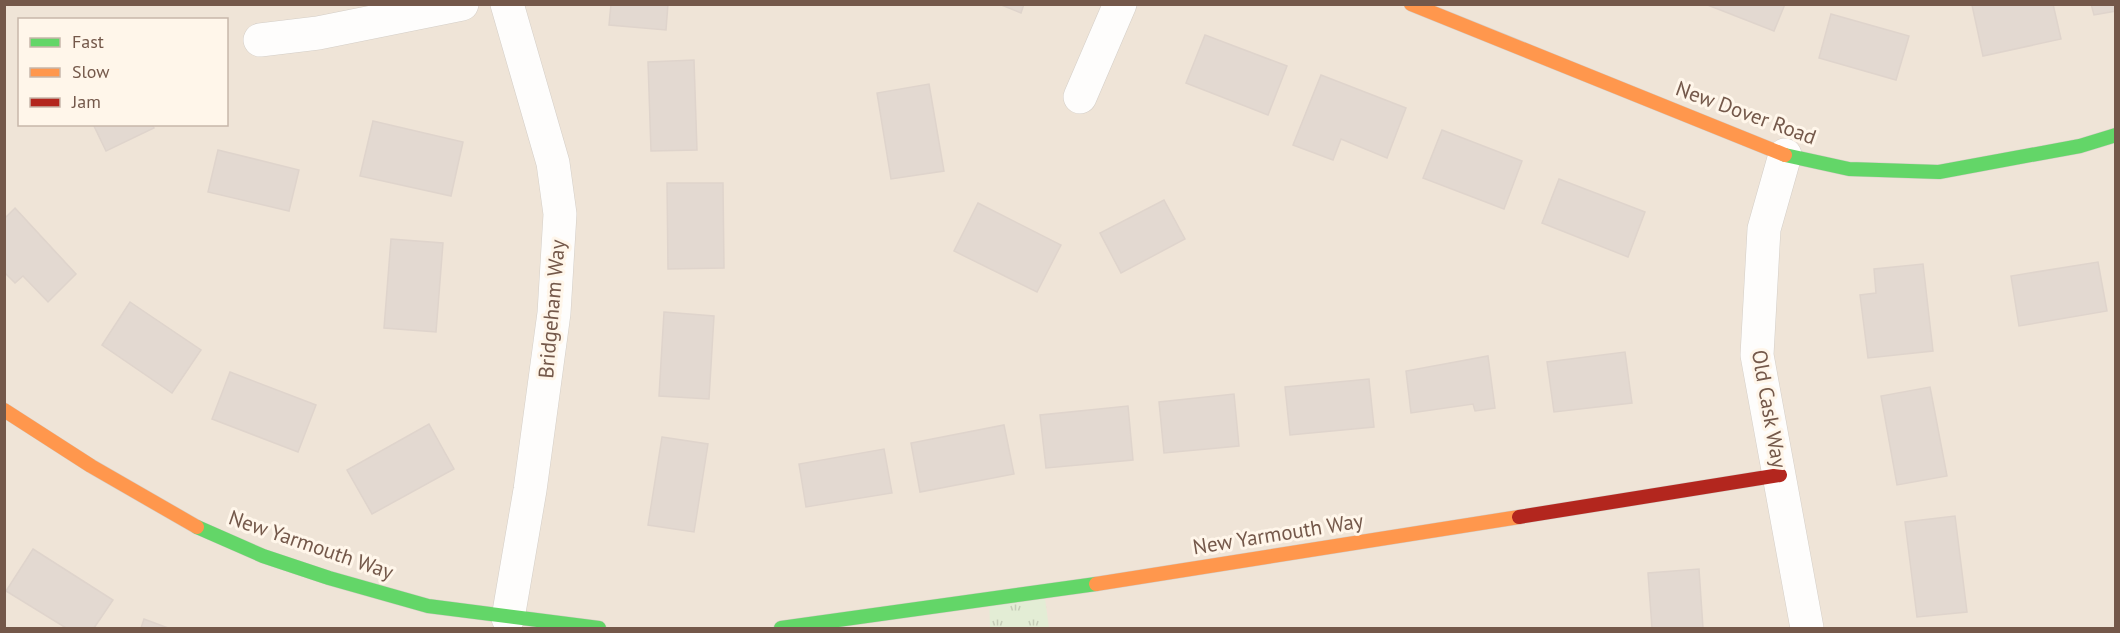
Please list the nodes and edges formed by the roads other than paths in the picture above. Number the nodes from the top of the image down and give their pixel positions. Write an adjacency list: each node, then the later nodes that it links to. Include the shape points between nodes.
1 (462, 4): 5 (street, via 318,33)
2 (507, 4): 11 (street, Bridgeham Way, via 554,164 560,214 554,313)
3 (1120, 4): 6 (street)
4 (1412, 4): 8 (street, New Dover Road)
5 (260, 40)
6 (1080, 97)
7 (2115, 135): 8 (street, New Dover Road, via 2080,146 1939,172 1850,169)
8 (1785, 155): 10 (street, Old Cask Way, via 1764,229 1757,355)
9 (4, 410): 11 (street, New Yarmouth Way, via 196,527 263,556 428,606)
10 (1780, 476): 13 (street, New Yarmouth Way, via 909,612); 14 (street, Old Cask Way)
11 (508, 618): 12 (street, New Yarmouth Way)
12 (599, 628)
13 (781, 628)
14 (1807, 628)

